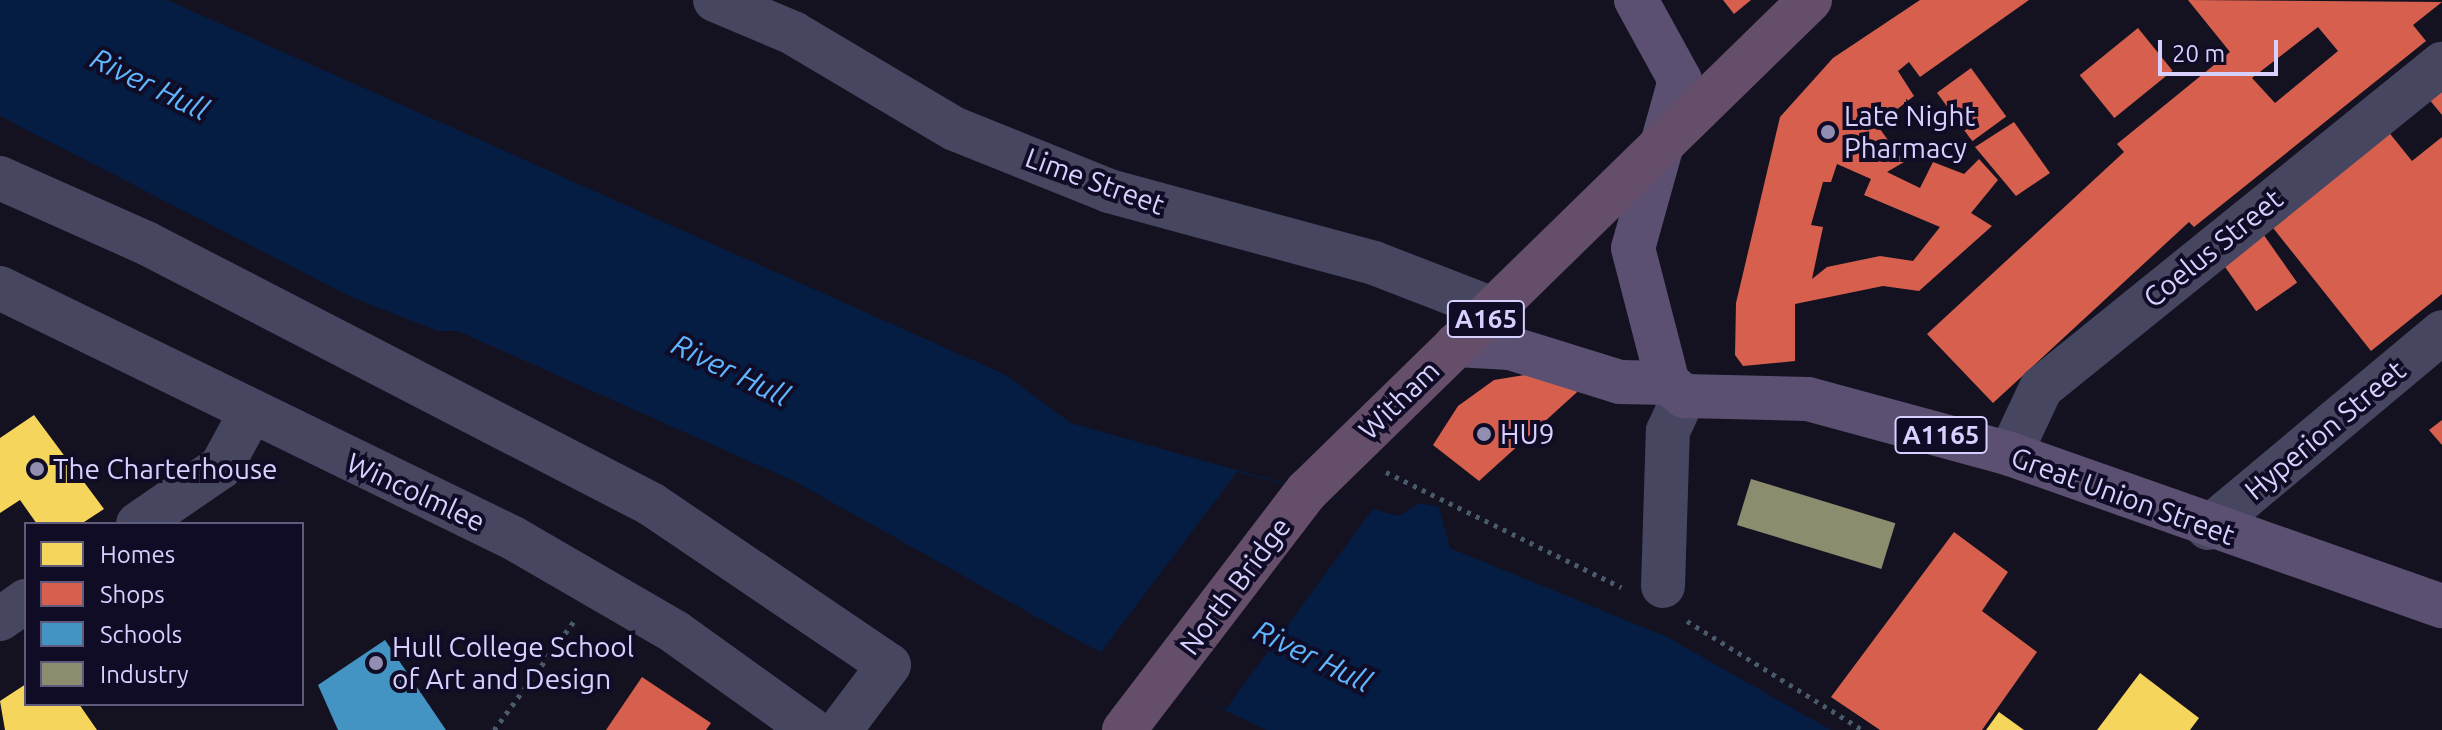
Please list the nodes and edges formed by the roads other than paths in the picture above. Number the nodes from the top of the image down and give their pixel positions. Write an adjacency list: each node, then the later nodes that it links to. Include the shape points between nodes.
1 (715, 0): 9 (street, Lime Street, via 793,33 955,129 1129,178 1249,232 1374,263)
2 (1636, 0): 6 (main road, via 1680,80)
3 (1810, 0): 6 (highway, Witham / A165)
4 (1844, 0): 6 (highway, Witham / A165)
5 (2442, 64): 14 (street, Coelus Street, via 2041,388)
6 (1665, 146): 9 (highway, Witham / A165); 12 (main road, via 1633,248)
7 (0, 178): 23 (street, via 146,243 651,504 889,665)
8 (0, 288): 13 (street, Wincolmlee)
9 (1496, 310): 11 (highway, Witham / A165)
10 (2442, 332): 17 (street, Hyperion Street)
11 (1456, 345): 12 (main road, A1165, via 1510,348 1620,382); 15 (highway, Witham / A165)
12 (1676, 390): 14 (main road, Great Union Street / A1165, via 1808,399); 18 (street, via 1668,431)
13 (250, 414): 16 (street, via 221,467); 22 (street, Wincolmlee, via 513,538)
14 (2010, 454): 17 (main road, Great Union Street / A1165)
15 (1307, 491): 24 (highway, North Bridge / A165)
16 (141, 522)
17 (2208, 528): 20 (main road, Great Union Street / A1165)
18 (1657, 598)
19 (24, 602): 21 (street)
20 (2442, 606)
21 (0, 619)
22 (812, 730)
23 (840, 730)
24 (1124, 730)

